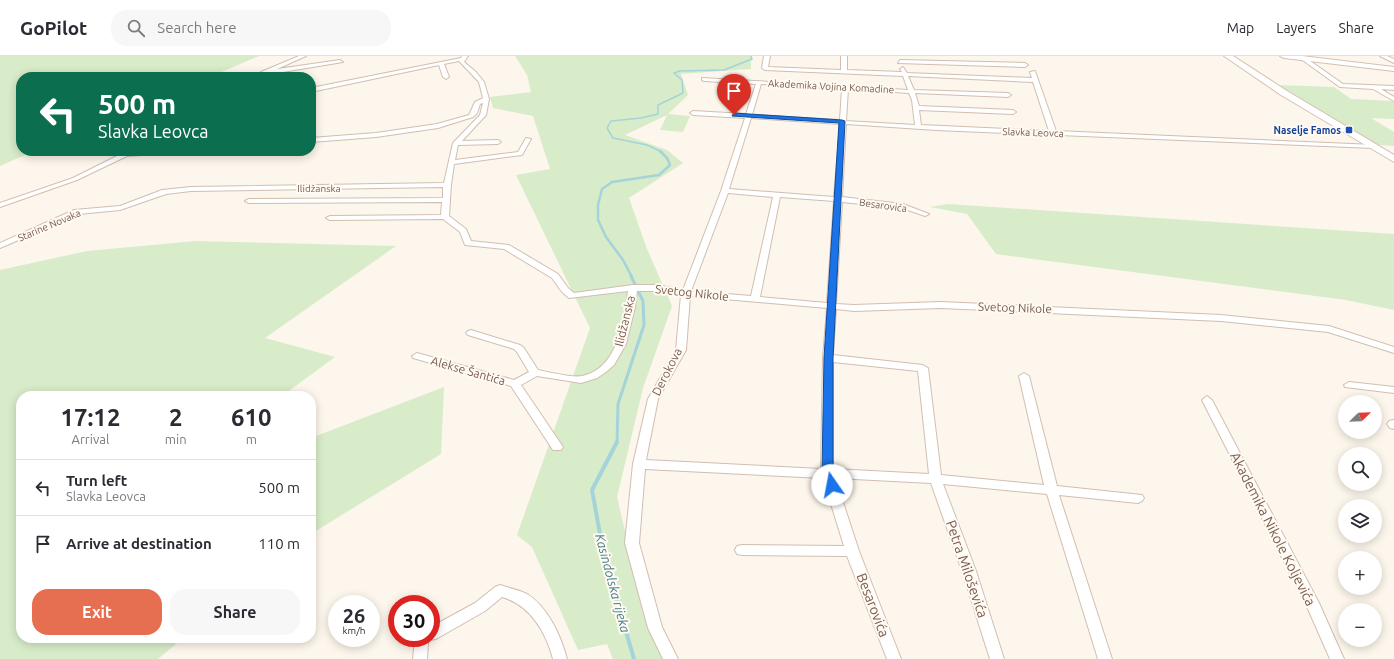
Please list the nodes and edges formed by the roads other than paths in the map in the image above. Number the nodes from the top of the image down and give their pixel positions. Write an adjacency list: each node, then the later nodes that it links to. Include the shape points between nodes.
1 (303, 56): 17 (street)
2 (767, 56): 15 (street, Akademika Vojina Komadine, via 764,68)
3 (844, 56): 15 (street)
4 (1228, 56): 47 (street)
5 (1284, 56): 8 (street)
6 (1383, 56): 10 (street)
7 (464, 58): 12 (street); 35 (street, via 461,62 474,72 482,84)
8 (1303, 58): 14 (street); 29 (street, via 1342,86)
9 (899, 59): 16 (street, Akademika Vojina Komadine); 21 (street, Akademika Vojina Komadine)
10 (1394, 61)
11 (340, 62): 18 (street)
12 (441, 64): 22 (street); 31 (street)
13 (1026, 65): 16 (street, Akademika Vojina Komadine)
14 (1394, 70)
15 (844, 71): 21 (street, Akademika Vojina Komadine)
16 (991, 71): 21 (street, Akademika Vojina Komadine); 24 (street, Akademika Vojina Komadine); 27 (street)
17 (265, 72)
18 (270, 72)
19 (735, 72): 25 (street)
20 (1033, 72): 24 (street)
21 (904, 75): 33 (street, Akademika Vojina Komadine)
22 (446, 77)
23 (704, 79): 25 (street, Akademika Vojina Komadine)
24 (1036, 80): 42 (street)
25 (731, 81): 26 (street, Akademika Vojina Komadine)
26 (759, 82): 28 (street, Akademika Vojina Komadine); 39 (street, Derokova)
27 (1001, 84)
28 (845, 87): 33 (street, Akademika Vojina Komadine); 40 (street, Besarovića)
29 (1373, 87): 30 (street); 34 (street)
30 (1394, 88)
31 (316, 89)
32 (1004, 89): 33 (street, Akademika Vojina Komadine, via 1008,95)
33 (911, 91): 36 (street, Akademika Vojina Komadine)
34 (1394, 99)
35 (486, 100): 43 (street, via 477,103 471,116 438,126 376,135); 46 (street, via 483,115)
36 (916, 108): 37 (street); 41 (street, Akademika Vojina Komadine)
37 (1013, 112)
38 (693, 113): 39 (street, Slavka Leovca)
39 (748, 115): 40 (street, Slavka Leovca); 53 (street, Derokova)
40 (842, 121): 41 (street, Slavka Leovca); 56 (street, Besarovića)
41 (918, 126): 42 (street, Slavka Leovca)
42 (1053, 132): 47 (street, Slavka Leovca)
43 (316, 139)
44 (528, 139): 50 (street, via 520,154)
45 (498, 142): 46 (street)
46 (456, 143): 50 (street)
47 (1373, 146): 49 (street)
48 (122, 156): 58 (street, via 75,179)
49 (1394, 159)
50 (452, 162): 51 (street)
51 (447, 185): 52 (street, Ilidžanska); 55 (street)
52 (192, 189): 62 (street, Starine Novaka, via 160,193 138,204 120,208 77,212)
53 (725, 191): 54 (street); 64 (street, Derokova)
54 (776, 195): 56 (street, Besarovića); 65 (street)
55 (446, 200): 57 (street, Ilidžanska); 61 (street)
56 (839, 200): 59 (street, Besarovića, via 903,206); 66 (street, Besarovića)
57 (249, 201)
58 (0, 205)
59 (925, 214)
60 (330, 218): 61 (street)
61 (445, 218): 63 (street, Ilidžanska, via 462,231 468,243 506,247 555,276 572,296)
62 (0, 246)
63 (633, 288): 64 (street, Svetog Nikole, via 657,288); 71 (street, Ilidžanska, via 618,351 608,367 581,380)
64 (686, 293): 65 (street, Svetog Nikole); 78 (street, Derokova, via 681,350 653,399)
65 (755, 300): 66 (street, Svetog Nikole)
66 (833, 306): 68 (street, Svetog Nikole, via 873,308 941,305 1221,318 1329,329); 70 (street, Besarovića)
67 (471, 333): 71 (street, via 517,347)
68 (1394, 350)
69 (417, 356): 73 (street, Alekse Šantića)
70 (828, 358): 79 (street, Besarovića); 80 (street, Petra Miloševića, via 923,368)
71 (535, 372): 73 (street)
72 (1024, 376): 81 (street)
73 (514, 384): 77 (street, Alekse Šantića)
74 (1349, 385): 75 (street)
75 (1394, 390)
76 (1208, 400): 93 (street, Akademika Nikole Koljevića, via 1314,607)
77 (557, 447)
78 (639, 464): 79 (street); 89 (street, Derokova, via 632,543 655,628)
79 (828, 472): 80 (street); 84 (street, Besarovića)
80 (936, 479): 81 (street); 91 (street, Petra Miloševića)
81 (1052, 491): 82 (street); 92 (street)
82 (1138, 498)
83 (742, 550): 84 (street)
84 (852, 551): 90 (street, Besarovića)
85 (440, 629): 88 (street, via 480,607 500,591 522,598 540,616 559,650)
86 (421, 647): 87 (street)
87 (420, 659)
88 (560, 659)
89 (671, 659)
90 (894, 659)
91 (997, 659)
92 (1105, 659)
93 (1337, 659)

